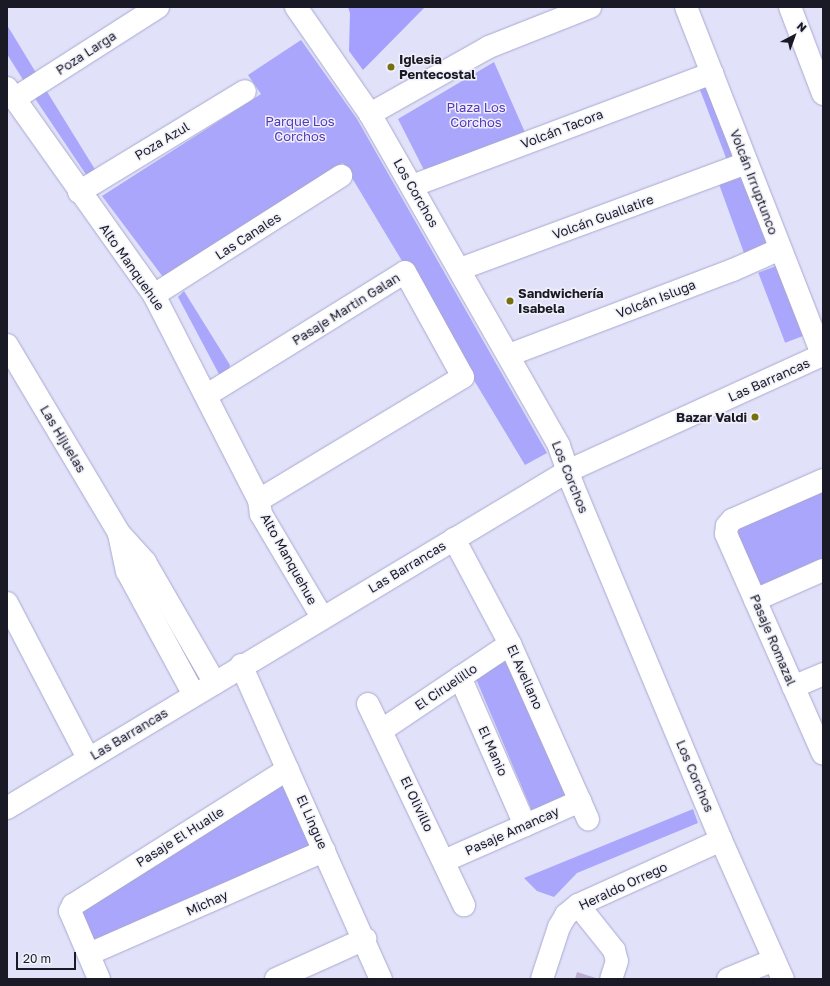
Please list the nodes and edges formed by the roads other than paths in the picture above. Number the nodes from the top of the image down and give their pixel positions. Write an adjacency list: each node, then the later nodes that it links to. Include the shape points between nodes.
1 (158, 7): 8 (street, Poza Larga)
2 (296, 7): 10 (street, Los Corchos)
3 (590, 7): 10 (street, via 489,47)
4 (686, 7): 6 (street, Volcán Irruptunco)
5 (790, 7): 9 (street)
6 (712, 73): 11 (street, Volcán Irruptunco); 13 (street, Volcán Tacora)
7 (245, 91): 14 (street, Poza Azul)
8 (11, 94): 14 (street, Alto Manquehue)
9 (823, 94)
10 (370, 114): 13 (street, Los Corchos)
11 (746, 163): 15 (street, Volcán Irruptunco); 16 (street, Volcán Guallatire)
12 (341, 176): 17 (street, Las Canales)
13 (412, 186): 16 (street, Los Corchos)
14 (79, 192): 17 (street, Alto Manquehue)
15 (780, 249): 19 (street, Volcán Isluga, via 733,270); 20 (street, Volcán Irruptunco)
16 (460, 269): 19 (street, Los Corchos)
17 (154, 296): 21 (street, Alto Manquehue)
18 (7, 345): 25 (street, Las Hijuelas)
19 (509, 355): 22 (street, Los Corchos, via 559,446)
20 (823, 356): 22 (street, Las Barrancas)
21 (207, 395): 24 (street, Alto Manquehue); 24 (street, Pasaje Martin Galan, via 405,272 463,378)
22 (568, 471): 26 (street, Las Barrancas); 46 (street, Los Corchos)
23 (823, 480): 28 (street, Pasaje Romazal, via 732,520 727,526 726,534)
24 (260, 500): 30 (street, Alto Manquehue, via 261,514)
25 (119, 533): 35 (street, Las Hijuelas, via 145,562); 37 (street, Las Hijuelas, via 127,571)
26 (454, 539): 30 (street, Las Barrancas); 31 (street, El Avellano)
27 (823, 570): 28 (street)
28 (755, 600): 36 (street, Pasaje Romazal)
29 (7, 602): 41 (street)
30 (328, 614): 32 (street, Las Barrancas)
31 (510, 644): 34 (street, El Ciruelillo); 44 (street, El Avellano)
32 (241, 665): 35 (street, Las Barrancas); 42 (street, El Lingue)
33 (823, 674): 36 (street)
34 (460, 677): 39 (street, El Ciruelillo); 45 (street, El Manio)
35 (215, 683): 37 (street, Las Barrancas)
36 (793, 687): 40 (street, Pasaje Romazal)
37 (194, 695): 41 (street, Las Barrancas)
38 (368, 704): 39 (street, El Olivillo)
39 (382, 730): 48 (street, El Olivillo)
40 (823, 754)
41 (88, 758): 43 (street, Las Barrancas)
42 (288, 769): 47 (street, El Lingue); 52 (street, Pasaje El Hualle, via 73,905 70,911)
43 (7, 808)
44 (584, 810): 45 (street, Pasaje Amancay)
45 (525, 825): 48 (street, Pasaje Amancay)
46 (721, 840): 50 (street, Heraldo Orrego); 53 (street, Los Corchos)
47 (324, 851): 51 (street, El Lingue); 52 (street, Michay)
48 (444, 861): 49 (street, El Olivillo)
49 (464, 905)
50 (578, 905): 57 (street, Heraldo Orrego, via 566,915 559,927); 58 (street, via 614,950 617,960)
51 (365, 939): 55 (street); 56 (street, El Lingue)
52 (89, 954): 54 (street)
53 (779, 969): 59 (street)
54 (99, 979)
55 (276, 979)
56 (381, 979)
57 (542, 979)
58 (611, 979)
59 (728, 979)

